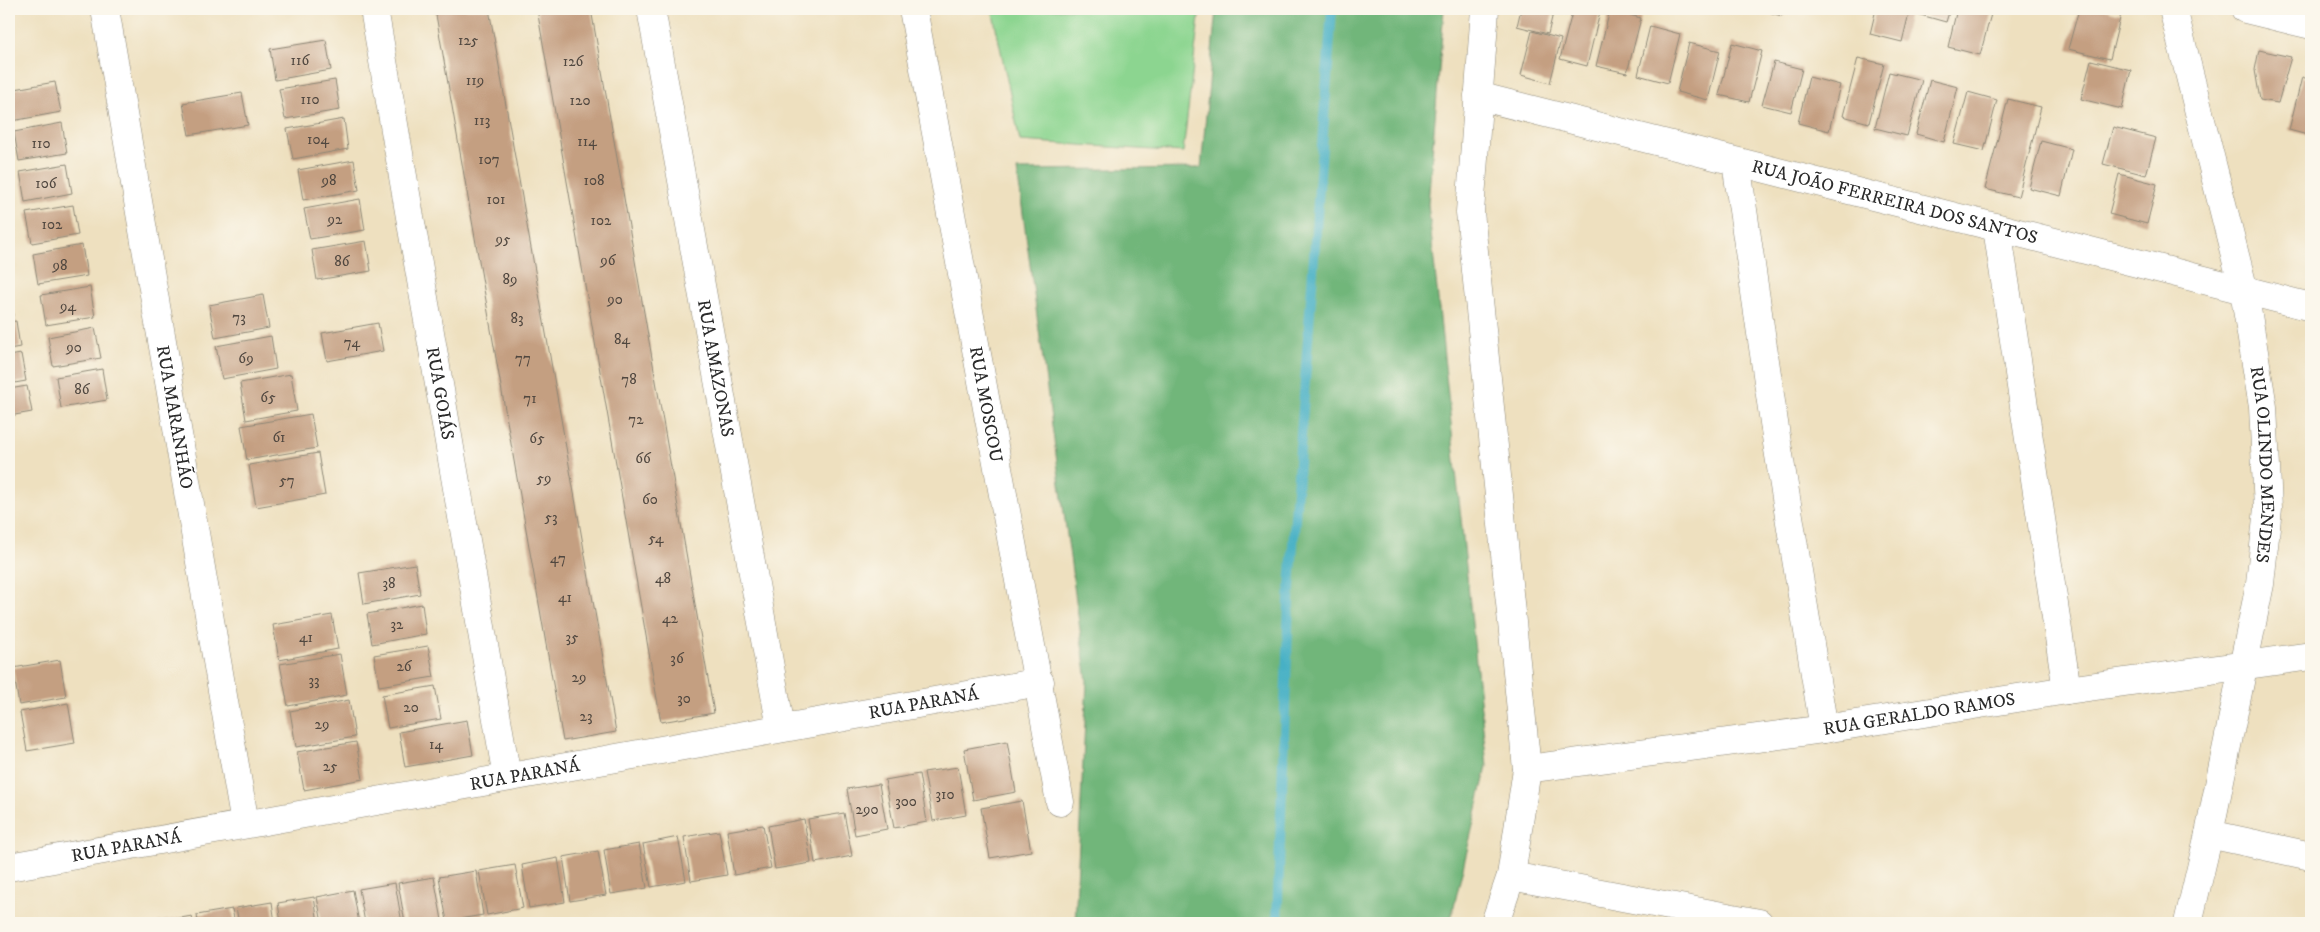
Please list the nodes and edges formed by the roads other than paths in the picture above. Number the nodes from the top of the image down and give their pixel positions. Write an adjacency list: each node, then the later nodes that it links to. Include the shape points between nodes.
1 (105, 9): 23 (street, RUA MARANHÃO)
2 (374, 9): 21 (street, RUA GOIÁS)
3 (651, 9): 18 (street, RUA AMAZONAS)
4 (913, 9): 16 (street, RUA MOSCOU)
5 (1485, 9): 9 (street)
6 (2172, 9): 12 (street, RUA OLINDO MENDES)
7 (2245, 9): 8 (street)
8 (2311, 25)
9 (1478, 96): 10 (street, RUA JOÃO FERREIRA DOS SANTOS); 20 (street, via 1470,212)
10 (1736, 162): 11 (street, RUA JOÃO FERREIRA DOS SANTOS); 19 (street)
11 (1997, 228): 12 (street, RUA JOÃO FERREIRA DOS SANTOS); 17 (street)
12 (2244, 291): 13 (street, RUA JOÃO FERREIRA DOS SANTOS); 15 (street, RUA OLINDO MENDES, via 2263,407 2268,508 2260,584)
13 (2311, 308)
14 (2311, 656): 15 (street, RUA GERALDO RAMOS)
15 (2243, 666): 17 (street, RUA GERALDO RAMOS); 24 (street, RUA OLINDO MENDES)
16 (1040, 682): 18 (street, RUA PARANÁ); 22 (street, RUA MOSCOU)
17 (2067, 690): 19 (street, RUA GERALDO RAMOS)
18 (781, 728): 21 (street, RUA PARANÁ)
19 (1824, 729): 20 (street, RUA GERALDO RAMOS)
20 (1527, 769): 27 (street)
21 (507, 777): 23 (street, RUA PARANÁ)
22 (1060, 802)
23 (245, 824): 26 (street, RUA PARANÁ)
24 (2209, 834): 25 (street); 30 (street, RUA OLINDO MENDES)
25 (2311, 856)
26 (9, 866)
27 (1511, 876): 28 (street); 29 (street)
28 (1495, 923)
29 (1755, 923)
30 (2188, 923)

